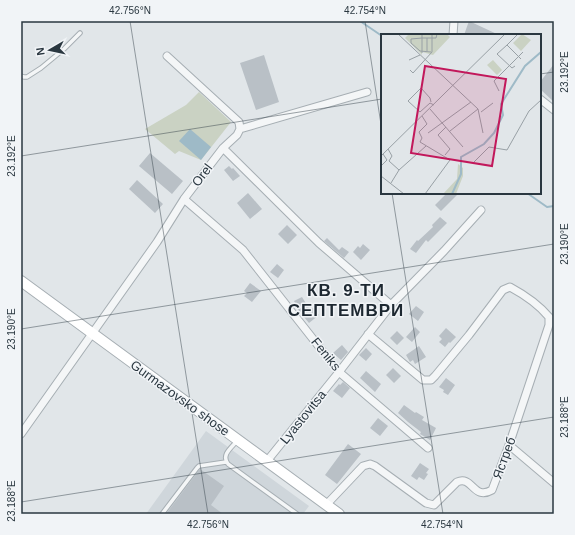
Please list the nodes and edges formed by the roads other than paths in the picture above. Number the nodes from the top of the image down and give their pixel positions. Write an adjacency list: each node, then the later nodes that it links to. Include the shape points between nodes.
1 (454, 21): 3 (street)
2 (80, 33): 5 (lane, via 41,68 27,77)
3 (454, 34)
4 (167, 56): 9 (street, via 239,122)
5 (21, 76)
6 (367, 92): 9 (street)
7 (541, 100): 8 (street)
8 (554, 110)
9 (240, 129): 10 (street, Orel)
10 (223, 148): 11 (street, Orel); 14 (street, via 319,243)
11 (184, 199): 16 (street, Orel, via 157,242); 18 (street, Feniks, via 243,250)
12 (481, 210): 14 (street, Lyastovitsa)
13 (21, 281): 16 (street, Gurmazovsko shose)
14 (391, 305): 17 (street, Lyastovitsa)
15 (552, 314): 17 (street, via 510,287 503,290 431,380 423,380); 21 (street, Ястреб)
16 (92, 333): 19 (street, Orel); 20 (street, Gurmazovsko shose)
17 (368, 334): 18 (street, Lyastovitsa)
18 (339, 372): 22 (street, Feniks); 23 (street, Lyastovitsa)
19 (21, 434)
20 (238, 440): 23 (street, Gurmazovsko shose); 24 (lane, via 226,455)
21 (509, 445): 25 (street); 26 (street, Ястреб, via 492,490 487,493 481,493 461,480 434,505 426,503 370,464 363,466)
22 (428, 448)
23 (267, 461): 26 (street, Gurmazovsko shose)
24 (226, 462): 27 (lane, via 199,466); 28 (lane)
25 (554, 482)
26 (326, 505): 29 (street, Gurmazovsko shose)
27 (162, 514)
28 (297, 514)
29 (339, 514)

